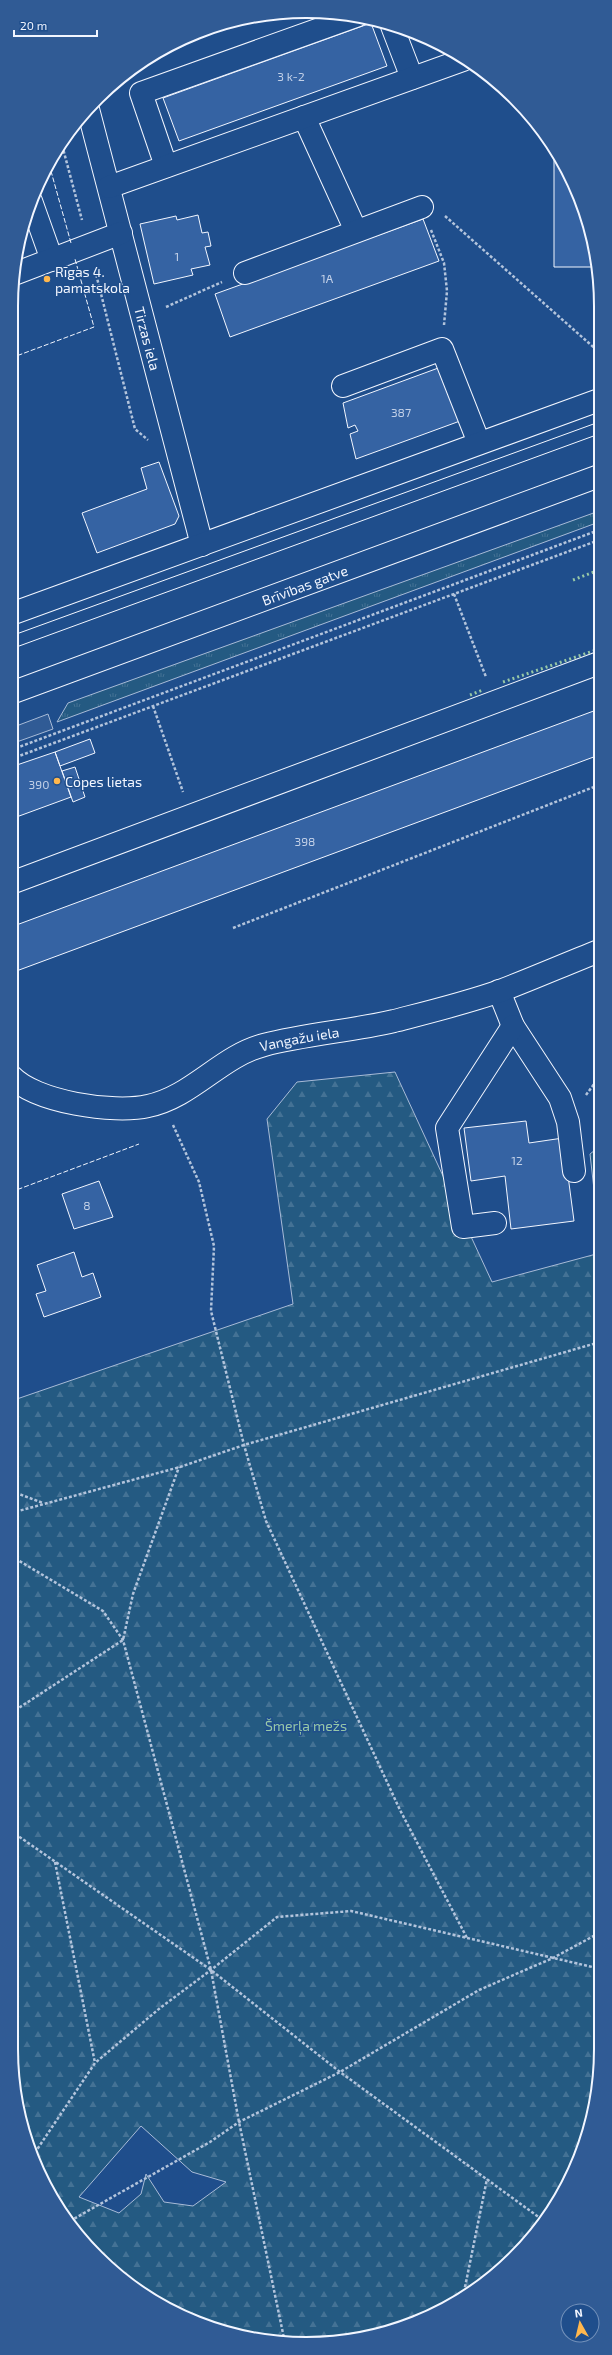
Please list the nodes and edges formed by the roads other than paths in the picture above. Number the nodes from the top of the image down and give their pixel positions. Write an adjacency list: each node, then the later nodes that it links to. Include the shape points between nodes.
1 (345, 20): 7 (main road, via 141,93)
2 (394, 32): 4 (main road)
3 (457, 62): 4 (main road)
4 (412, 78): 6 (main road)
5 (90, 115): 8 (main road, Tirzas iela)
6 (304, 117): 7 (main road); 11 (main road)
7 (166, 166): 8 (main road)
8 (109, 187): 12 (main road, Tirzas iela)
9 (422, 207): 11 (main road)
10 (34, 210): 13 (main road)
11 (356, 231): 15 (main road)
12 (121, 233): 13 (main road); 20 (main road, Tirzas iela)
13 (52, 260): 14 (main road)
14 (20, 272)
15 (245, 273)
16 (343, 386): 18 (main road, via 442,349)
17 (594, 402): 18 (main road)
18 (479, 443): 20 (main road)
19 (594, 478): 23 (main road, Brīvības gatve)
20 (202, 545): 21 (main road)
21 (18, 611)
22 (594, 664): 24 (main road)
23 (18, 690)
24 (18, 881)
25 (594, 953): 26 (main road, Vangažu iela)
26 (499, 991): 27 (main road); 28 (main road, Vangažu iela, via 394,1021 263,1045 226,1063 182,1093 149,1106 120,1110 71,1102 31,1092)
27 (513, 1026): 29 (main road, via 560,1098 568,1122); 30 (main road, via 447,1128 463,1227)
28 (18, 1082)
29 (574, 1171)
30 (495, 1223)

